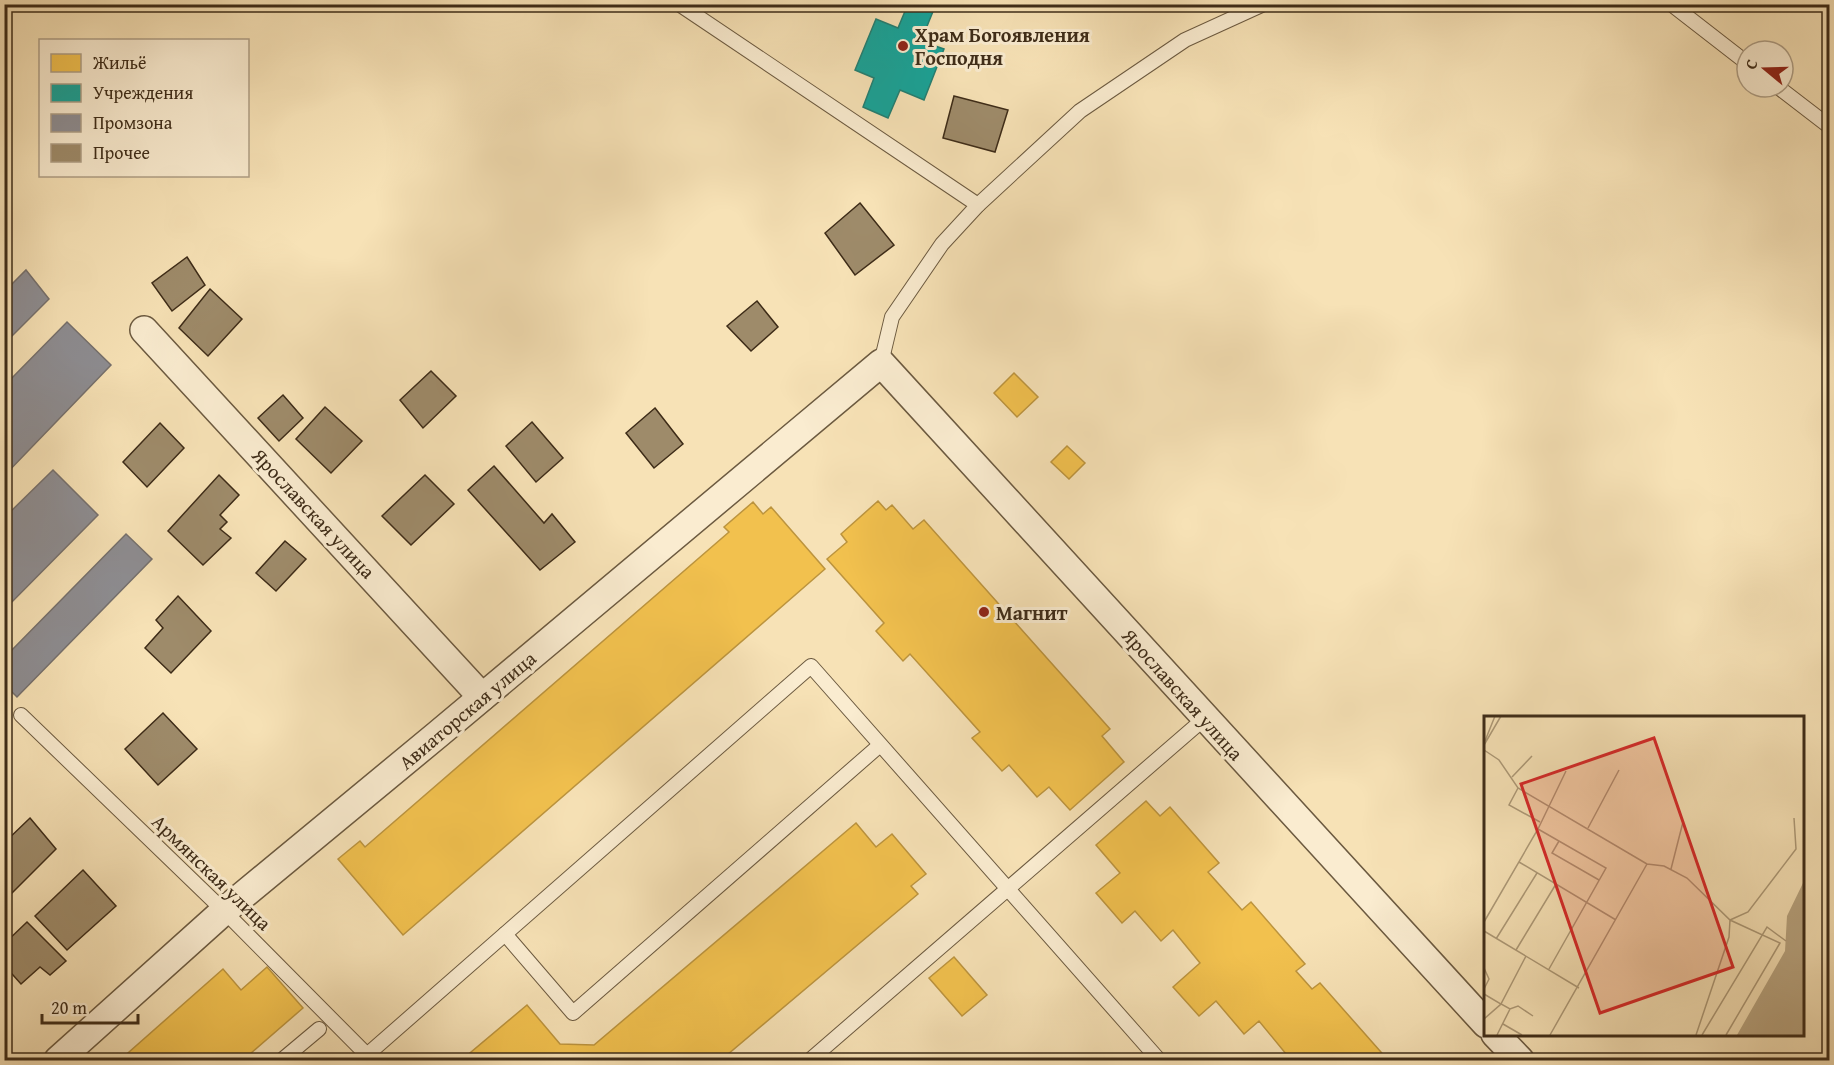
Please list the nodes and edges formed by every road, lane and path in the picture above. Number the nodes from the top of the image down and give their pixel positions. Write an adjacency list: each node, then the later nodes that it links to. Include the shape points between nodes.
1 (679, 4): 7 (lane)
2 (1264, 4): 7 (lane, via 1185,40 1080,111)
3 (1671, 4): 4 (lane)
4 (1735, 54)
5 (1794, 99): 6 (lane)
6 (1830, 127)
7 (978, 205): 9 (lane, via 942,244 892,317)
8 (144, 330): 10 (street, Ярославская улица)
9 (881, 363): 10 (street, Авиаторская улица); 12 (street, Ярославская улица)
10 (482, 697): 15 (street, Авиаторская улица)
11 (21, 715): 15 (lane, Армянская улица)
12 (1205, 718): 14 (lane); 17 (street, Ярославская улица)
13 (880, 745): 14 (lane); 16 (lane, via 811,666); 16 (lane, via 573,1013)
14 (1007, 890): 23 (lane); 24 (lane)
15 (224, 911): 20 (lane, Армянская улица); 21 (street, Авиаторская улица)
16 (505, 934): 20 (lane)
17 (1484, 1022)
18 (319, 1029): 22 (lane)
19 (1496, 1035): 25 (street)
20 (370, 1058)
21 (58, 1060)
22 (282, 1060)
23 (810, 1060)
24 (1159, 1060)
25 (1520, 1060)

